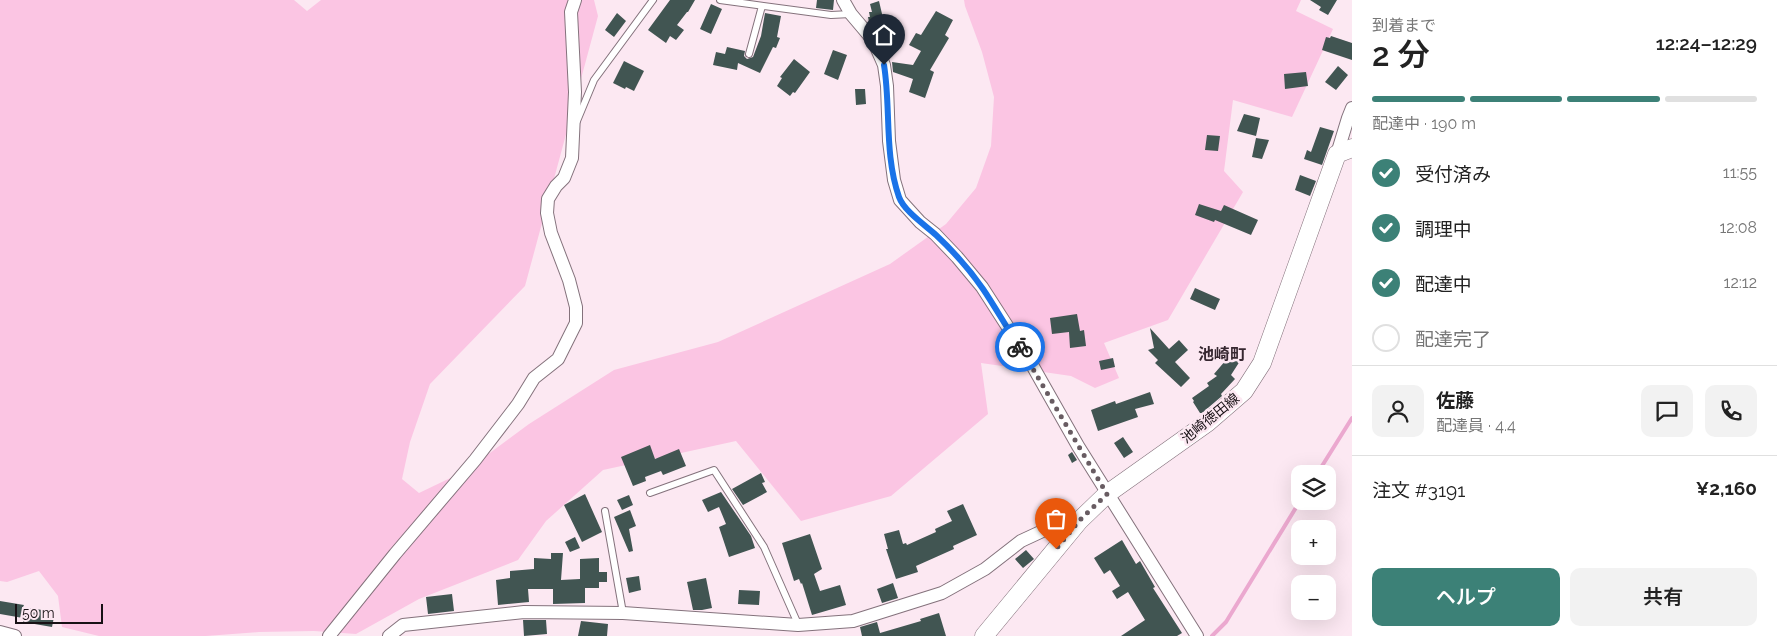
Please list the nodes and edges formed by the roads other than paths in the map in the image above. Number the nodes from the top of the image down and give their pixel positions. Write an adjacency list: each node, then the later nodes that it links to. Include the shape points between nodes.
1 (575, 0): 9 (street, via 571,12)
2 (653, 0): 9 (lane, via 594,80)
3 (720, 0): 5 (lane)
4 (844, 0): 6 (street)
5 (762, 6): 6 (lane, via 831,16); 7 (lane)
6 (851, 14): 12 (street, via 873,40 884,65 888,86 888,141 900,200 957,256 982,287 1023,349)
7 (749, 54)
8 (1352, 108): 10 (street)
9 (574, 128): 19 (street, via 572,158 564,178 548,199 547,213 569,280 576,322 558,359 534,378 475,460)
10 (1344, 151): 12 (main road, 池崎徳田線, via 1262,363 1244,391 1207,423)
11 (650, 493): 16 (lane, via 714,470 764,547)
12 (1107, 494): 14 (main road, 池崎徳田線); 22 (street)
13 (605, 510): 15 (lane)
14 (1079, 521): 16 (street, via 1049,528 1021,541 985,569 942,592 853,621); 21 (main road, 池崎徳田線)
15 (623, 613): 16 (street); 20 (street, via 524,612 403,625)
16 (800, 630)
17 (0, 632): 18 (street)
18 (15, 636)
19 (329, 636)
20 (389, 636)
21 (984, 636)
22 (1197, 636)

